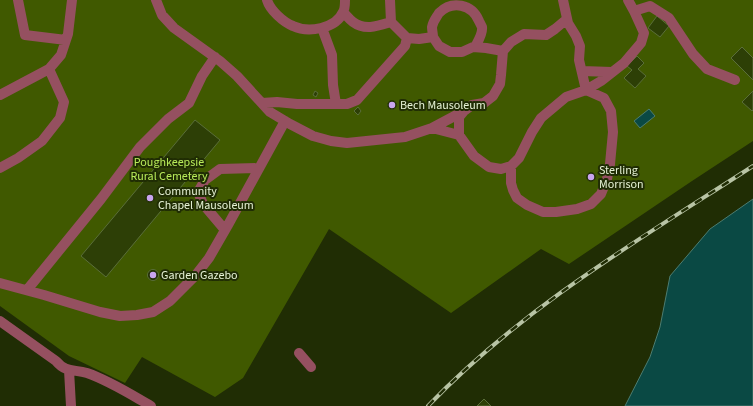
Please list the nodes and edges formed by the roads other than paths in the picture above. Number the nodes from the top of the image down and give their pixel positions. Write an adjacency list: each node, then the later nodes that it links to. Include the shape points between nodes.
1 (18, 0): 16 (street, via 25,35)
2 (72, 0): 16 (street)
3 (156, 0): 19 (street, via 162,15 174,28)
4 (267, 0): 13 (street, via 279,17 293,26)
5 (345, 0): 10 (street)
6 (390, 0): 12 (street)
7 (563, 0): 11 (street)
8 (628, 0): 9 (street)
9 (634, 11): 22 (street, via 644,33 641,43 624,63); 23 (street, via 650,6 669,18 693,54 706,68)
10 (343, 12): 12 (street, via 353,22 365,27); 13 (street, via 335,22)
11 (567, 19): 18 (street, via 546,35 524,34); 21 (street, via 580,46 579,60)
12 (391, 22): 15 (street)
13 (322, 28): 27 (street, via 332,55 332,85)
14 (433, 37): 15 (street); 17 (street, via 439,46 450,52); 17 (street, via 434,19 442,10 452,5 461,5 472,10 482,27)
15 (407, 38): 27 (street, via 405,46 357,100 347,104)
16 (66, 40): 20 (street, via 62,55)
17 (475, 48): 18 (street)
18 (503, 51): 28 (street, via 502,75 493,96 484,103 472,105)
19 (214, 57): 26 (street, via 237,76); 37 (street, via 189,103 140,146 101,199)
20 (49, 69): 25 (street); 33 (street, via 64,102 60,118 42,141)
21 (582, 71): 22 (street); 24 (street)
22 (612, 72): 24 (street)
23 (735, 80)
24 (586, 90): 32 (street, via 566,98 541,118 519,158); 32 (street, via 604,98 611,111 610,164 601,194 591,204 577,209 543,212 517,198 511,183)
25 (0, 95)
26 (262, 104): 27 (street); 29 (street)
27 (336, 104)
28 (464, 111): 30 (street); 31 (street, via 459,117)
29 (285, 121): 30 (street, via 313,136 347,143 405,137); 34 (street)
30 (432, 128): 31 (street)
31 (459, 135): 32 (street, via 474,156 490,167 501,169)
32 (511, 166)
33 (0, 168)
34 (259, 168): 35 (street); 35 (street, via 220,169 205,180 198,192 203,204)
35 (226, 230): 37 (street, via 195,276 170,301 153,312 114,315)
36 (0, 283): 37 (street)
37 (27, 290)
38 (0, 321): 41 (street)
39 (299, 353): 40 (street)
40 (311, 367)
41 (69, 370): 42 (street); 43 (street, via 86,373 118,387)
42 (71, 406)
43 (151, 406)

